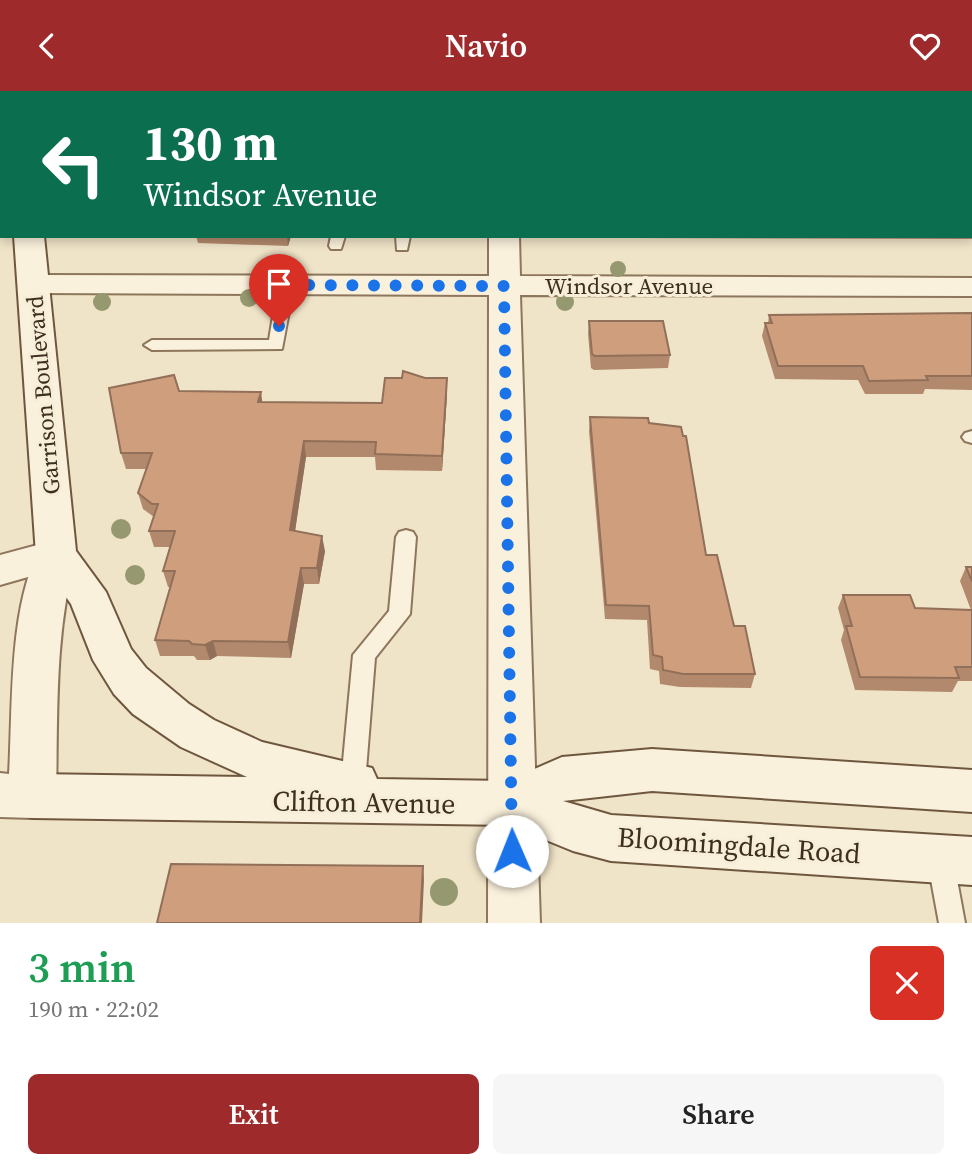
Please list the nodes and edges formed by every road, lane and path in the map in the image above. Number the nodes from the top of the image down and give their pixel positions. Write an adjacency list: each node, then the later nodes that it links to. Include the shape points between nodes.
1 (29, 238): 3 (street, Garrison Boulevard)
2 (504, 238): 5 (street)
3 (34, 284): 4 (street, Windsor Avenue); 9 (street, Garrison Boulevard)
4 (286, 285): 5 (street, Windsor Avenue); 7 (lane, via 276,345)
5 (504, 286): 6 (street, Windsor Avenue); 15 (street)
6 (972, 287)
7 (152, 345)
8 (406, 537): 11 (lane, via 399,614 363,655)
9 (56, 555): 10 (street); 11 (street, via 94,608 116,662 144,696 184,725 239,753 301,774); 13 (street, Garrison Boulevard, via 45,584)
10 (0, 570)
11 (353, 783): 14 (street)
12 (972, 791): 15 (street, Clifton Avenue, via 652,770 562,778)
13 (16, 796): 14 (street, Clifton Avenue)
14 (413, 803): 15 (street, Clifton Avenue)
15 (511, 803): 16 (street, Bloomingdale Road, via 611,838); 17 (street)
16 (956, 859): 18 (lane)
17 (514, 923)
18 (952, 923)

